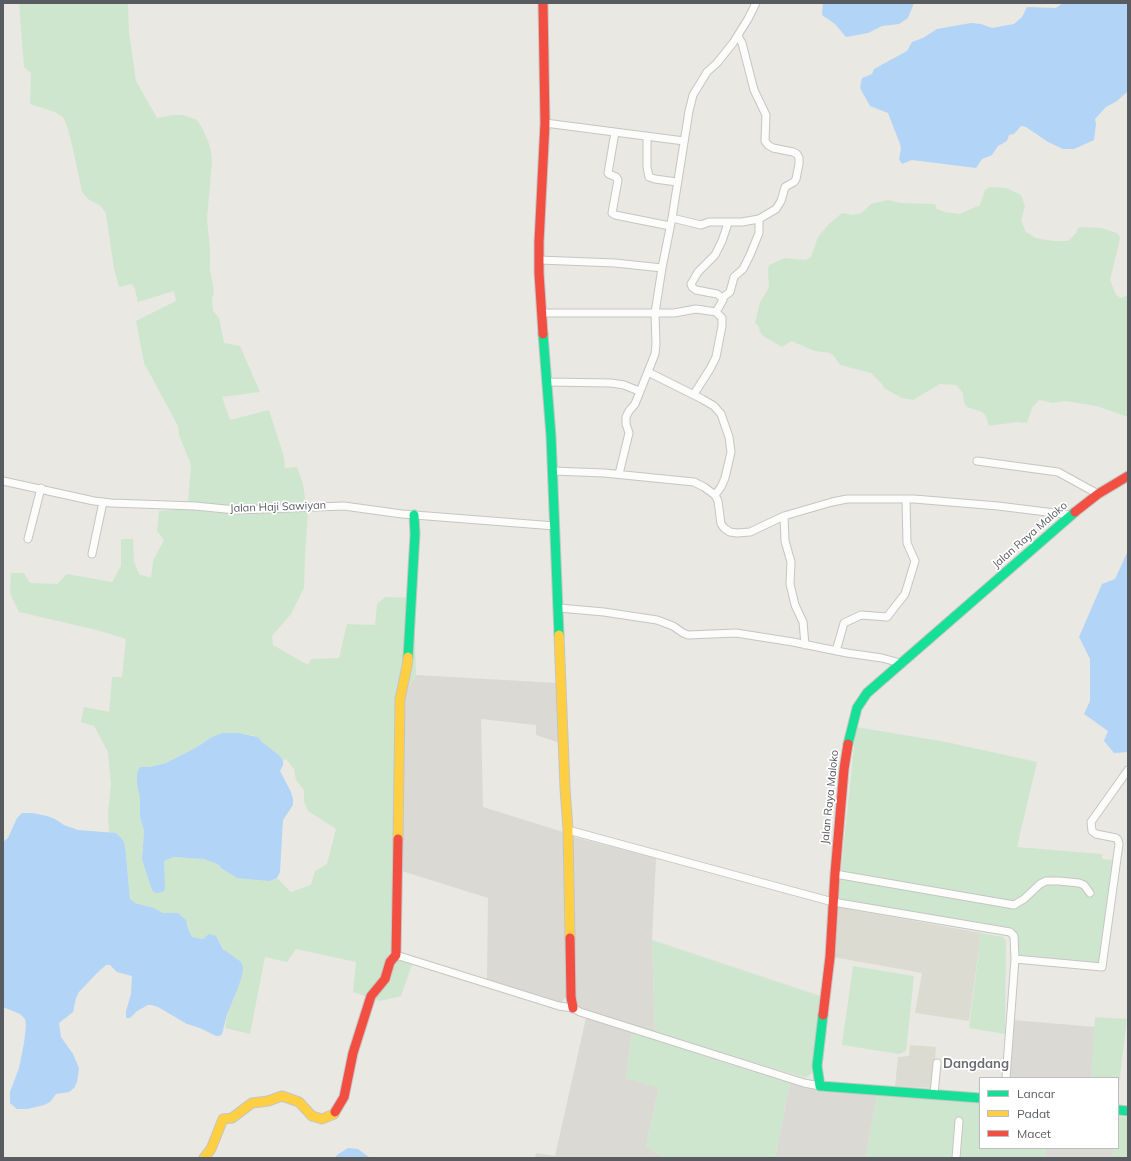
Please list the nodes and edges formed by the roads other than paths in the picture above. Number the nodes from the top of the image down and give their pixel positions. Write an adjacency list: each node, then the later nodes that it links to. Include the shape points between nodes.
1 (543, 3): 4 (street)
2 (756, 3): 3 (street)
3 (738, 36): 7 (street, via 696,89); 10 (street, via 754,90 766,115 765,141 773,148 796,152 799,158 795,180 786,187 776,209)
4 (545, 123): 5 (street); 13 (street)
5 (615, 132): 6 (street); 12 (street, via 608,173 618,180 612,213)
6 (647, 136): 7 (street); 8 (street, via 649,177)
7 (684, 141): 8 (street)
8 (677, 182): 9 (street)
9 (672, 218): 11 (street, via 700,225); 12 (street)
10 (759, 219): 11 (street, via 749,222); 15 (street, via 759,233 750,255 734,278 730,292)
11 (728, 222): 15 (street, via 715,255 698,272 691,284 696,290 717,294)
12 (670, 226): 14 (street)
13 (539, 260): 14 (street, via 616,263); 17 (street)
14 (662, 268): 18 (street)
15 (722, 298): 16 (street)
16 (716, 312): 18 (street, via 691,309 674,313); 22 (street, via 722,318 722,326 716,357)
17 (542, 313): 18 (street); 20 (street)
18 (655, 313): 19 (street, via 656,348)
19 (648, 372): 21 (street); 22 (street)
20 (547, 382): 21 (street, via 618,383); 24 (street)
21 (639, 391): 25 (street, via 626,417 629,435)
22 (694, 394): 30 (street, via 714,406 721,414 730,442 731,452 725,478)
23 (977, 460): 29 (street, via 1058,472)
24 (552, 471): 25 (street); 36 (street)
25 (619, 474): 30 (street, via 694,482)
26 (1128, 476): 29 (street, Jalan Raya Maloko)
27 (3, 480): 28 (street, Jalan Haji Sawiyan)
28 (41, 488): 32 (street, Jalan Haji Sawiyan); 37 (street)
29 (1098, 494): 34 (street, Jalan Raya Maloko)
30 (715, 496): 35 (street, via 718,500 721,524 730,532 750,532)
31 (906, 499): 34 (street); 35 (street, via 847,499); 41 (street, via 907,543 915,561 905,594 887,617 861,615 844,623)
32 (103, 502): 33 (street, Jalan Haji Sawiyan, via 236,510 344,506); 38 (street)
33 (414, 515): 36 (street, Jalan Haji Sawiyan); 48 (street, via 416,534 407,666 400,698)
34 (1070, 515): 42 (street, Jalan Raya Maloko)
35 (784, 516): 40 (street, via 785,540 791,562 790,584 795,605 802,618)
36 (555, 526): 39 (street)
37 (28, 539)
38 (92, 554)
39 (559, 608): 40 (street, via 657,620 688,635 736,632); 44 (street)
40 (805, 645): 41 (street)
41 (836, 651): 42 (street)
42 (900, 663): 45 (street, Jalan Raya Maloko, via 867,693 858,708 845,762)
43 (1128, 770): 49 (street, via 1091,822 1092,831 1116,838 1119,844 1102,966)
44 (568, 830): 47 (street); 50 (street)
45 (835, 874): 46 (street, via 1014,905 1024,900 1040,884 1052,880 1079,883); 47 (street, Jalan Raya Maloko)
46 (1090, 893)
47 (833, 902): 49 (street, via 1010,932 1014,936); 53 (street, Jalan Raya Maloko, via 830,957 818,1066)
48 (396, 955): 50 (street, via 559,1006); 57 (street, via 390,962 385,979 371,996 353,1053 344,1097 334,1114 322,1119 312,1116 299,1102 282,1096 252,1103 232,1118 222,1119 211,1149)
49 (1015, 959): 52 (street)
50 (573, 1008): 53 (street)
51 (937, 1063): 54 (street)
52 (1006, 1077)
53 (820, 1086): 54 (street)
54 (934, 1094): 55 (street)
55 (979, 1098)
56 (959, 1121): 58 (street)
57 (204, 1158)
58 (956, 1158)

